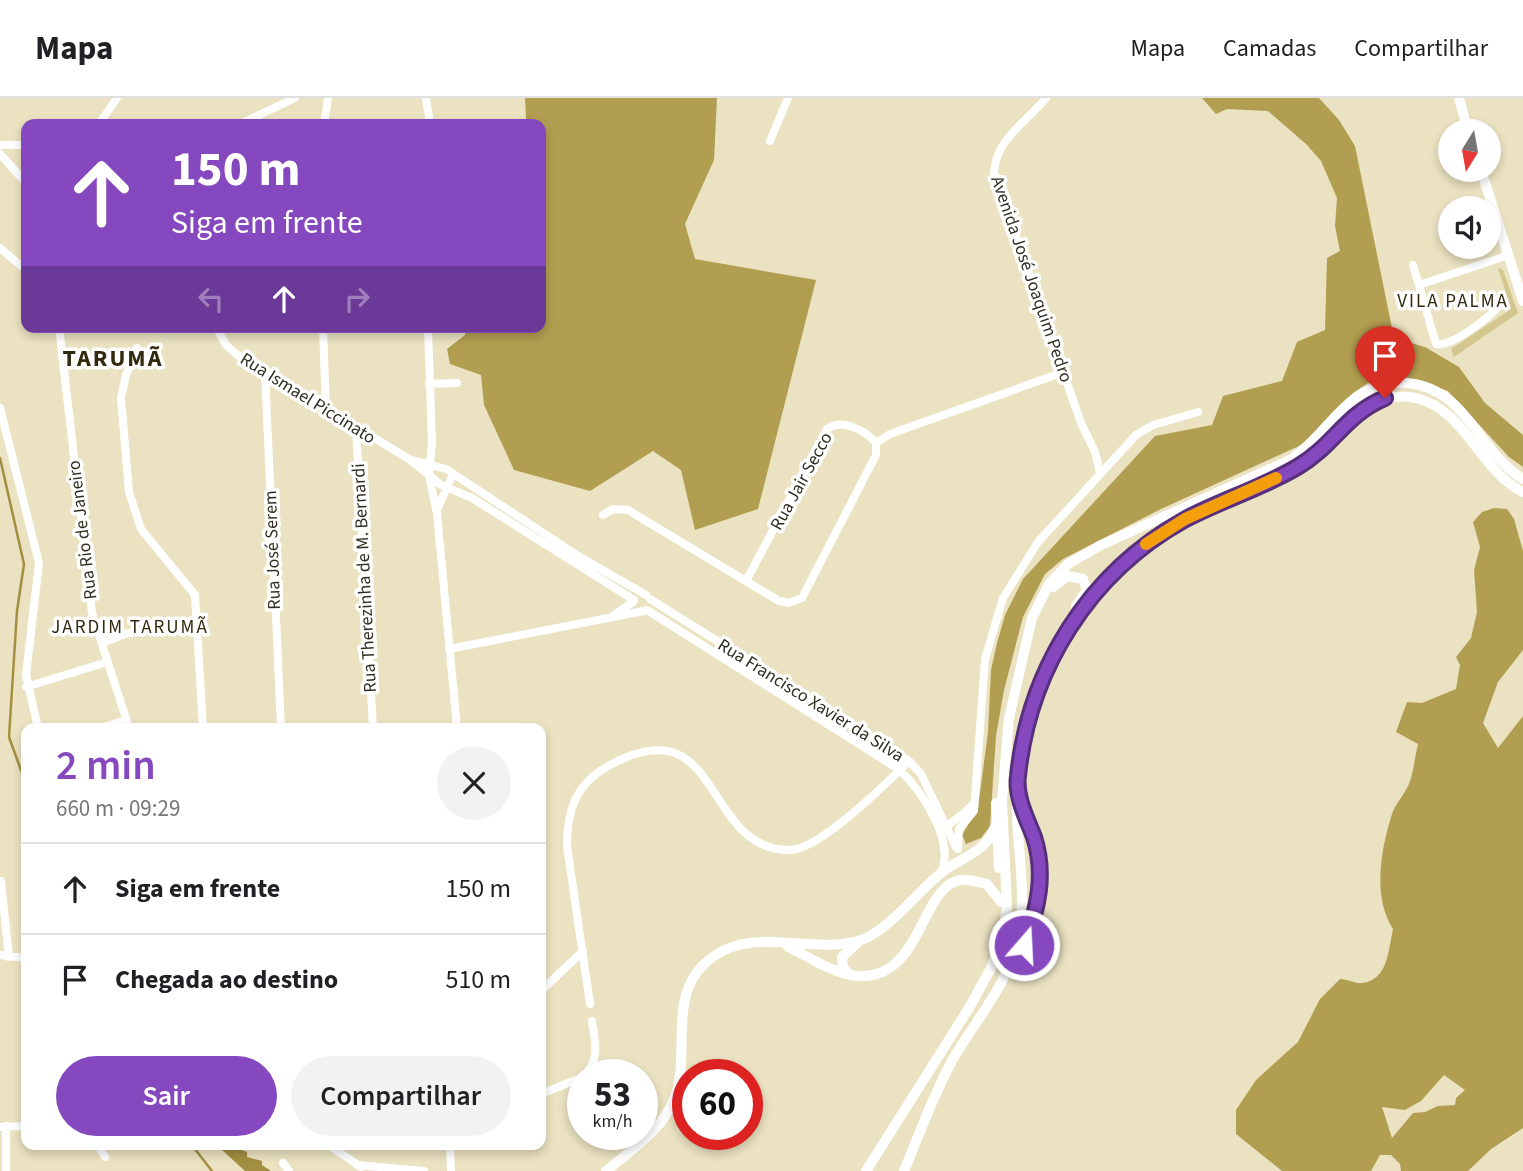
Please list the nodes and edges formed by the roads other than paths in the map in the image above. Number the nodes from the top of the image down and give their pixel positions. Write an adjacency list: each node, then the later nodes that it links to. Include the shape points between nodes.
1 (117, 98): 8 (street)
2 (295, 98): 9 (street)
3 (328, 98): 10 (street)
4 (426, 98): 11 (street)
5 (788, 98): 13 (street)
6 (1046, 98): 32 (street, Avenida José Joaquim Pedro, via 1006,140 994,173)
7 (1459, 98): 12 (main road)
8 (102, 119)
9 (251, 119)
10 (325, 119)
11 (429, 119)
12 (1465, 119)
13 (770, 141)
14 (0, 145): 15 (street)
15 (21, 145)
16 (0, 154): 17 (street)
17 (21, 177)
18 (1485, 182): 20 (main road)
19 (0, 248): 22 (street)
20 (1509, 255): 23 (street); 24 (main road)
21 (1413, 265): 23 (street)
22 (21, 266)
23 (1419, 285): 25 (street, via 1434,342 1439,345 1494,314)
24 (1523, 300)
25 (1501, 303)
26 (60, 333): 62 (street, Rua Rio de Janeiro, via 92,613)
27 (219, 333): 31 (street, Rua Ismael Piccinato, via 226,345)
28 (323, 333): 36 (street)
29 (428, 333): 34 (street)
30 (137, 348): 61 (street, via 121,398 129,492 141,529 195,595)
31 (265, 372): 36 (street, Rua Ismael Piccinato); 70 (street, Rua José Serem)
32 (1064, 372): 40 (street); 46 (street, Avenida José Joaquim Pedro)
33 (457, 383): 34 (street)
34 (429, 384): 39 (street)
35 (0, 408): 65 (street, via 39,563)
36 (326, 408): 38 (street, Rua Ismael Piccinato)
37 (1198, 411): 46 (street, via 1146,428)
38 (356, 428): 41 (street, Rua Ismael Piccinato); 71 (street, Rua Therezinha de M. Bernardi)
39 (432, 442): 43 (street); 44 (street)
40 (876, 443): 54 (street, Rua Jair Secco, via 846,425 827,429); 54 (street, via 876,455 802,598 783,602)
41 (410, 459): 43 (street, Rua Ismael Piccinato); 48 (street, Rua Ismael Piccinato)
42 (1500, 460): 45 (main road); 49 (main road); 66 (main road, via 1458,407 1441,393 1397,383 1365,392 1290,460 1101,545 1059,571 1032,618)
43 (429, 462): 44 (street, Rua Francisco Xavier da Silva); 48 (street)
44 (439, 465): 47 (street, Rua Francisco Xavier da Silva)
45 (1523, 470)
46 (1100, 473): 76 (street, via 1028,555 997,613 984,667)
47 (453, 474): 50 (street); 55 (street, Rua Francisco Xavier da Silva)
48 (429, 476): 50 (street); 52 (street)
49 (1523, 480)
50 (447, 487): 52 (street); 56 (street, via 472,498)
51 (1523, 492): 75 (main road, via 1498,474 1439,408 1412,397 1369,404 1299,466 1185,519 1143,546 1104,582 1069,627 1043,675 1027,722)
52 (437, 513): 63 (street)
53 (603, 515): 54 (street, via 613,509 628,510)
54 (746, 581)
55 (624, 583): 56 (street); 57 (street, Rua Francisco Xavier da Silva)
56 (619, 592): 58 (street)
57 (648, 597): 58 (street, via 640,595); 59 (street); 73 (street, Rua Francisco Xavier da Silva)
58 (634, 601): 59 (street, Rua Francisco Xavier da Silva, via 637,609); 60 (street)
59 (645, 610): 60 (street); 74 (street, Rua Francisco Xavier da Silva)
60 (612, 617): 63 (street)
61 (198, 622): 62 (street, via 125,634); 69 (street)
62 (102, 643): 64 (street, Rua Rio de Janeiro)
63 (449, 649): 72 (street)
64 (107, 662): 65 (street); 68 (street, Rua Rio de Janeiro)
65 (26, 687): 67 (street)
66 (1009, 718): 75 (main road, via 1044,604 1058,583 1068,576 1079,577 1087,590 1049,650 1027,701 1016,747); 77 (main road, via 999,751); 95 (main road, via 1002,777 1006,925 990,970)
67 (37, 723)
68 (127, 723)
69 (203, 723)
70 (281, 723)
71 (373, 723)
72 (456, 723)
73 (909, 761): 74 (street); 78 (street, Rua Francisco Xavier da Silva)
74 (900, 770): 79 (street, Rua Francisco Xavier da Silva, via 922,796); 88 (street, via 816,843 795,850 767,847 738,827 694,763 680,755 642,752 604,768 576,795 567,828)
75 (1017, 782): 84 (main road); 91 (main road, via 1041,869 1032,923)
76 (974, 803): 78 (street, via 964,816); 80 (street, via 973,815 956,834)
77 (996, 823): 81 (main road, via 984,845); 85 (main road)
78 (948, 824): 79 (street); 80 (street, Rua Francisco Xavier da Silva)
79 (940, 835): 82 (street, Rua Francisco Xavier da Silva, via 947,856)
80 (958, 849): 81 (street, Rua Francisco Xavier da Silva)
81 (970, 856): 82 (main road)
82 (942, 872): 86 (main road, via 879,929)
83 (1, 881): 89 (street)
84 (1023, 891): 91 (main road, via 1018,937); 116 (main road, via 998,977 931,1089)
85 (1001, 902): 90 (main road, via 986,884 952,883 897,963 873,975); 95 (main road, via 989,962)
86 (860, 940): 87 (main road, via 820,947); 90 (main road, via 842,957)
87 (784, 945): 90 (main road); 113 (main road, via 733,946 697,972 682,1011 679,1079 668,1112 652,1133)
88 (583, 951): 92 (street); 93 (street)
89 (4, 956)
90 (850, 974)
91 (1006, 974): 117 (main road, via 948,1068)
92 (546, 986)
93 (590, 1004)
94 (592, 1021): 96 (street)
95 (941, 1051): 97 (main road)
96 (594, 1059)
97 (927, 1074): 114 (main road); 115 (main road, via 919,1096)
98 (567, 1083): 99 (street)
99 (546, 1092)
100 (3, 1126): 101 (street); 108 (street)
101 (21, 1126)
102 (101, 1150): 105 (street)
103 (336, 1150): 107 (street)
104 (450, 1150): 112 (street)
105 (105, 1157)
106 (283, 1163): 109 (street)
107 (357, 1165): 110 (street); 111 (street)
108 (6, 1171)
109 (289, 1171)
110 (366, 1171)
111 (424, 1171)
112 (451, 1171)
113 (606, 1171)
114 (866, 1171)
115 (873, 1171)
116 (899, 1171)
117 (904, 1171)

